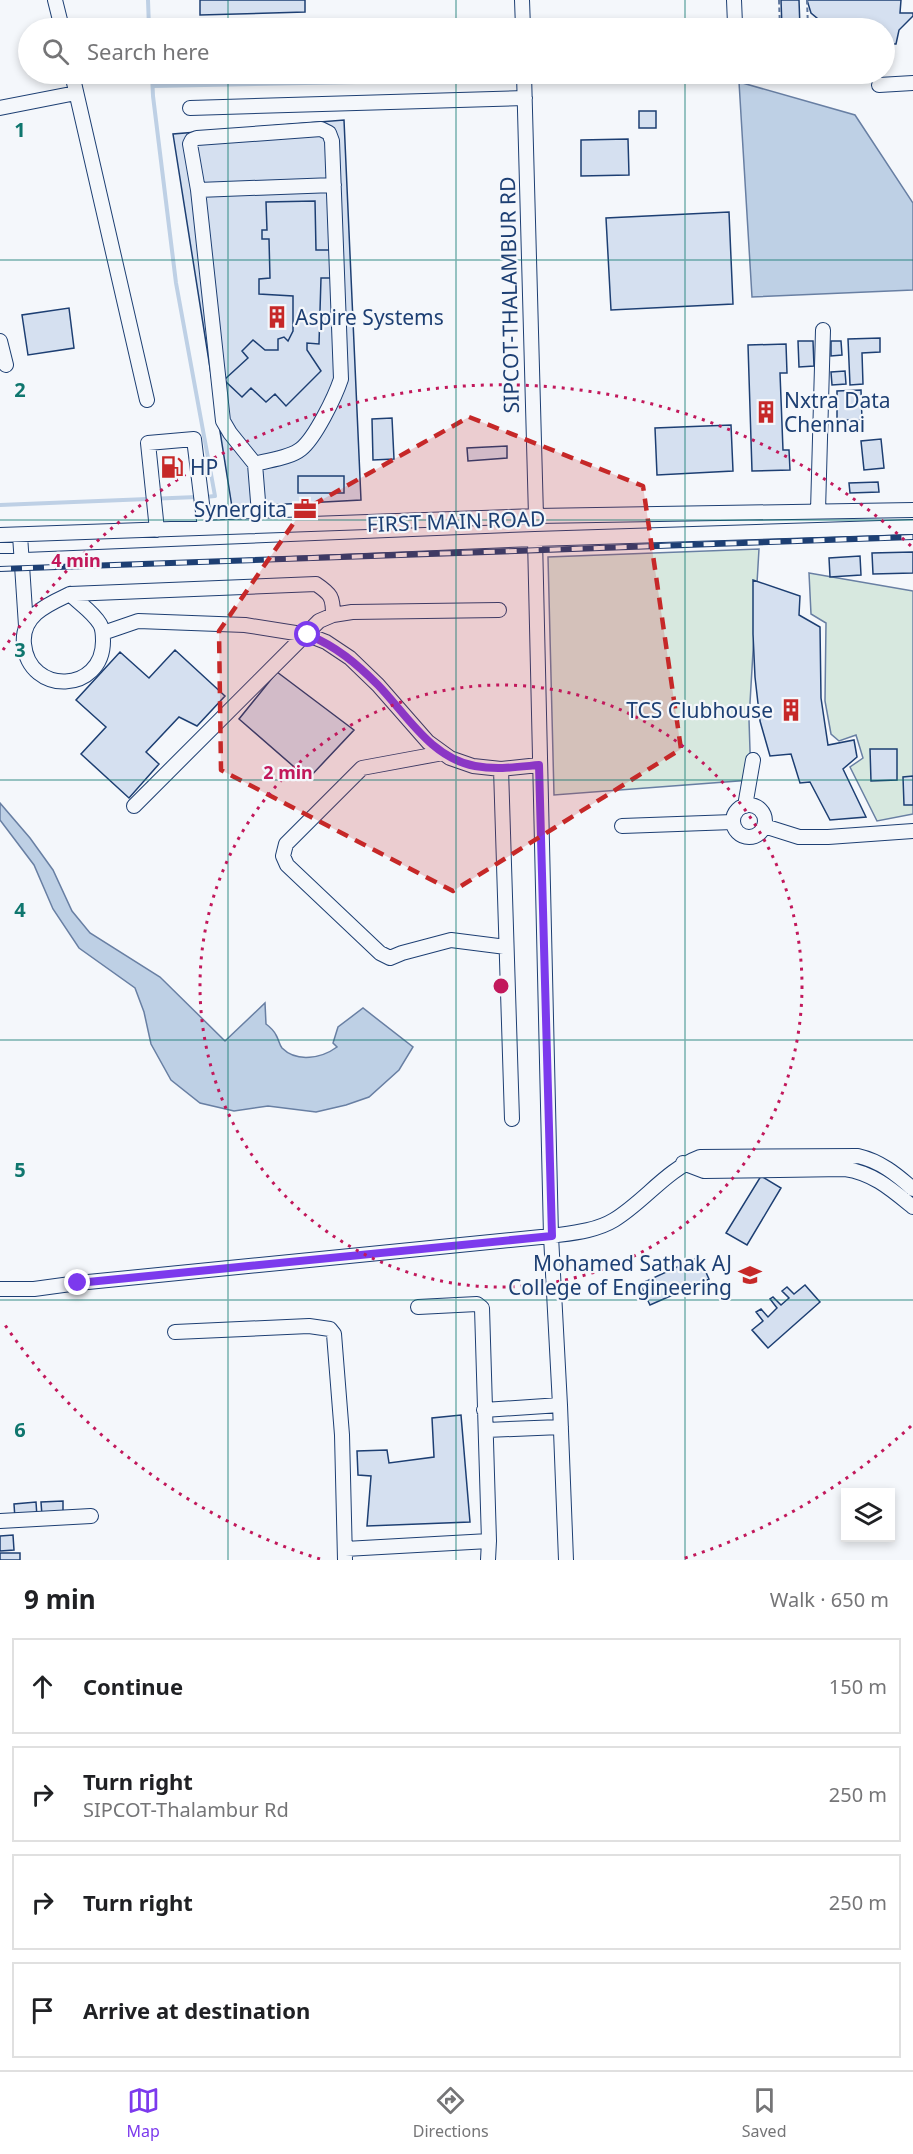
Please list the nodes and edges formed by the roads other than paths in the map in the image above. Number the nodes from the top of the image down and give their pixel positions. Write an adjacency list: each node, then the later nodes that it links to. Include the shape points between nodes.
1 (55, 0): 4 (street)
2 (522, 0): 5 (street)
3 (734, 0): 6 (street)
4 (60, 18)
5 (523, 18)
6 (735, 18)
7 (913, 83): 10 (street)
8 (74, 84): 11 (street)
9 (524, 84): 12 (street, SIPCOT-THALAMBUR RD)
10 (879, 85)
11 (76, 93): 13 (street); 20 (street)
12 (525, 98): 14 (street); 24 (street, SIPCOT-THALAMBUR RD)
13 (0, 108)
14 (190, 108)
15 (334, 185): 16 (street); 16 (street, via 329,134 309,129 192,140); 21 (street, via 340,379 335,396 300,449)
16 (198, 190): 21 (street, via 223,421)
17 (823, 330): 23 (street)
18 (0, 341): 19 (street)
19 (6, 365)
20 (147, 400)
21 (255, 464): 25 (street)
22 (913, 510): 23 (street)
23 (818, 511): 24 (street)
24 (536, 516): 25 (street)
25 (260, 526): 27 (street)
26 (913, 527): 31 (street, FIRST MAIN ROAD)
27 (205, 528): 28 (street); 28 (street, via 194,439 148,443)
28 (157, 530): 30 (street)
29 (0, 535): 30 (street)
30 (20, 535): 32 (street)
31 (535, 538): 32 (street, FIRST MAIN ROAD); 42 (street)
32 (21, 560): 33 (street, FIRST MAIN ROAD); 37 (street)
33 (0, 561)
34 (70, 594): 36 (street, via 316,584 333,600); 37 (street, via 44,606); 38 (street, via 93,614)
35 (499, 610): 36 (street)
36 (333, 615): 39 (street, via 319,621)
37 (26, 626): 38 (street, via 24,646 30,665 51,680 65,682 78,680 98,663)
38 (103, 633): 39 (street, via 138,621 245,625)
39 (308, 635): 40 (street, via 350,658 428,742); 44 (street)
40 (443, 753): 43 (street, via 473,766); 50 (street, via 362,768 286,844 283,856 287,865 380,953 390,957 451,940)
41 (753, 760): 45 (street)
42 (539, 765): 43 (street); 55 (street)
43 (501, 769): 50 (street)
44 (134, 806)
45 (745, 806): 46 (street, via 738,810); 48 (street, via 760,811)
46 (733, 822): 47 (street); 48 (street, via 738,832 748,837)
47 (622, 826)
48 (764, 826): 49 (street, via 799,837)
49 (913, 831)
50 (506, 946): 51 (street)
51 (512, 1119)
52 (683, 1163): 53 (street, via 700,1156 858,1156 884,1166); 54 (street, via 704,1171 855,1170 876,1178); 55 (street, via 613,1221)
53 (913, 1189)
54 (913, 1207)
55 (552, 1236): 56 (street, via 34,1289); 59 (street)
56 (0, 1289)
57 (418, 1307): 60 (street, via 477,1304 482,1308)
58 (175, 1332): 66 (street, via 309,1326 330,1329 334,1334)
59 (560, 1405): 60 (street); 61 (street)
60 (484, 1410): 62 (street)
61 (561, 1427): 62 (street); 68 (street)
62 (486, 1430): 65 (street)
63 (91, 1516): 64 (street)
64 (0, 1521)
65 (489, 1541): 66 (street); 67 (street)
66 (345, 1555)
67 (488, 1560)
68 (566, 1560)

